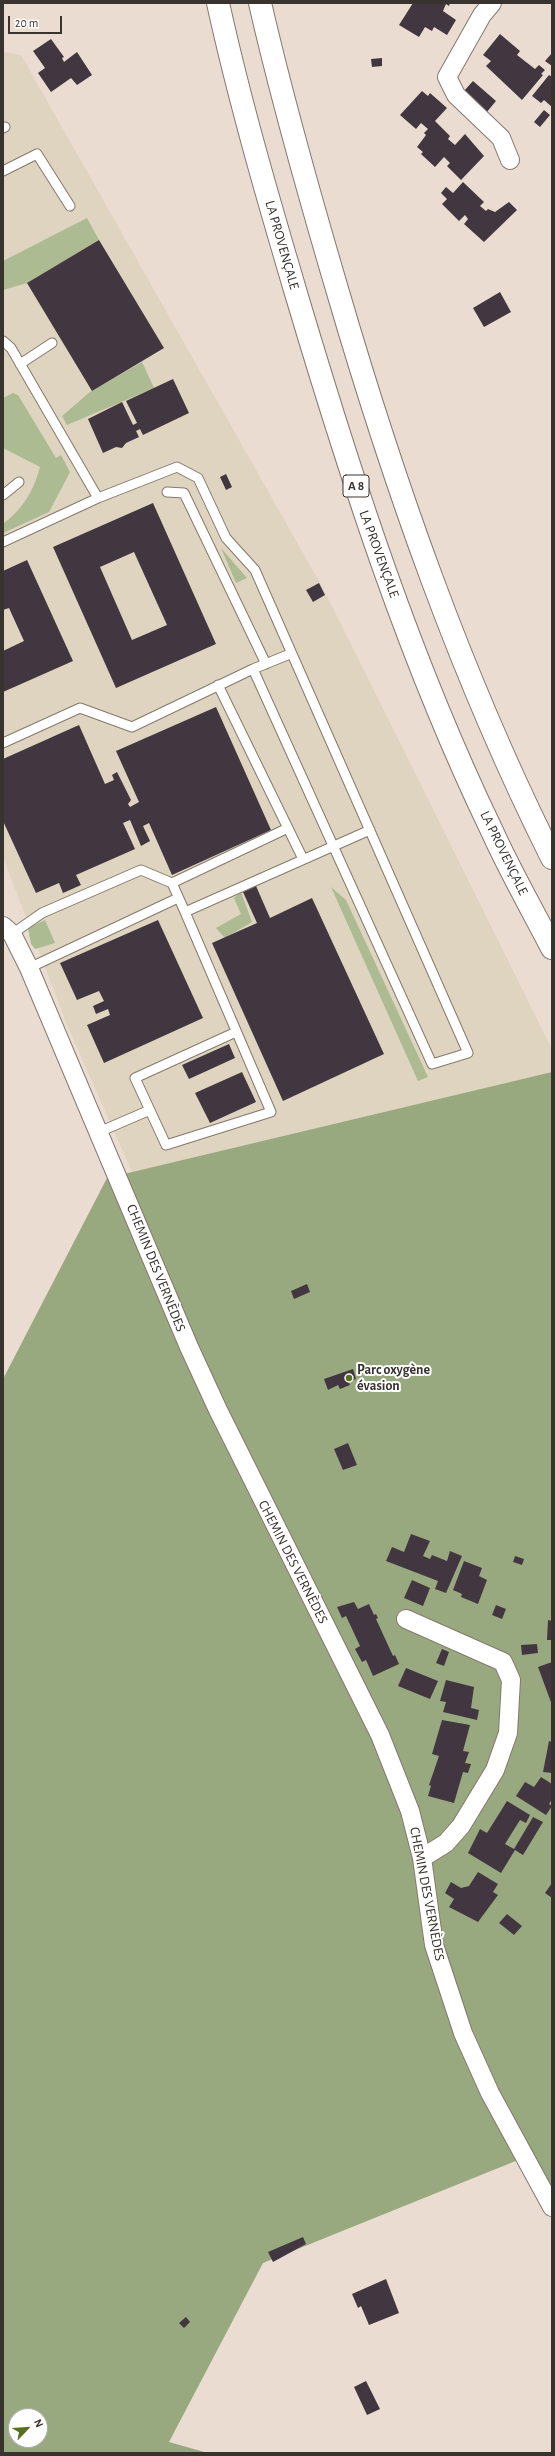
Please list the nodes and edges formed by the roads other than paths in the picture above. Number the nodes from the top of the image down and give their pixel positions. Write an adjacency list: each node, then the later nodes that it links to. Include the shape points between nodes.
1 (218, 3): 29 (highway, LA PROVENÇALE / A 8, via 230,59 272,212 373,540 431,691 488,824)
2 (260, 3): 23 (highway, via 316,219 374,418 474,688)
3 (492, 3): 4 (street, via 482,15 447,77 456,96 501,138)
4 (510, 160)
5 (3, 171): 6 (lane, via 38,154)
6 (70, 206)
7 (3, 341): 9 (lane, via 11,348)
8 (52, 343): 9 (lane)
9 (20, 364): 13 (lane)
10 (19, 482): 12 (lane)
11 (167, 492): 16 (lane, via 184,493)
12 (3, 495)
13 (98, 498): 14 (lane); 15 (lane, via 177,467 198,478 226,538 255,570)
14 (3, 542)
15 (290, 654): 16 (lane); 21 (lane)
16 (266, 664): 17 (lane)
17 (253, 669): 18 (lane); 22 (lane)
18 (218, 685): 19 (lane, via 132,726 80,708); 20 (lane)
19 (3, 743)
20 (288, 828): 24 (lane); 25 (lane)
21 (370, 830): 22 (lane); 22 (lane, via 468,1053 432,1064)
22 (334, 846): 24 (lane)
23 (552, 858)
24 (303, 859): 27 (lane)
25 (172, 883): 26 (lane); 28 (lane, via 141,870)
26 (178, 898): 27 (lane); 30 (lane)
27 (185, 912): 31 (lane)
28 (7, 930): 30 (street, CHEMIN DES VERNÈDES)
29 (552, 948)
30 (29, 968): 33 (street, CHEMIN DES VERNÈDES)
31 (236, 1032): 32 (lane, via 135,1078); 32 (lane, via 271,1112 166,1145)
32 (150, 1110): 33 (lane)
33 (99, 1132): 35 (street, CHEMIN DES VERNÈDES, via 218,1410 380,1735 410,1811)
34 (406, 1619): 35 (street, via 503,1662 511,1680 508,1733 495,1770 461,1826 446,1843)
35 (422, 1858): 36 (street, CHEMIN DES VERNÈDES, via 434,1945 463,2033 490,2093)
36 (552, 2207)

